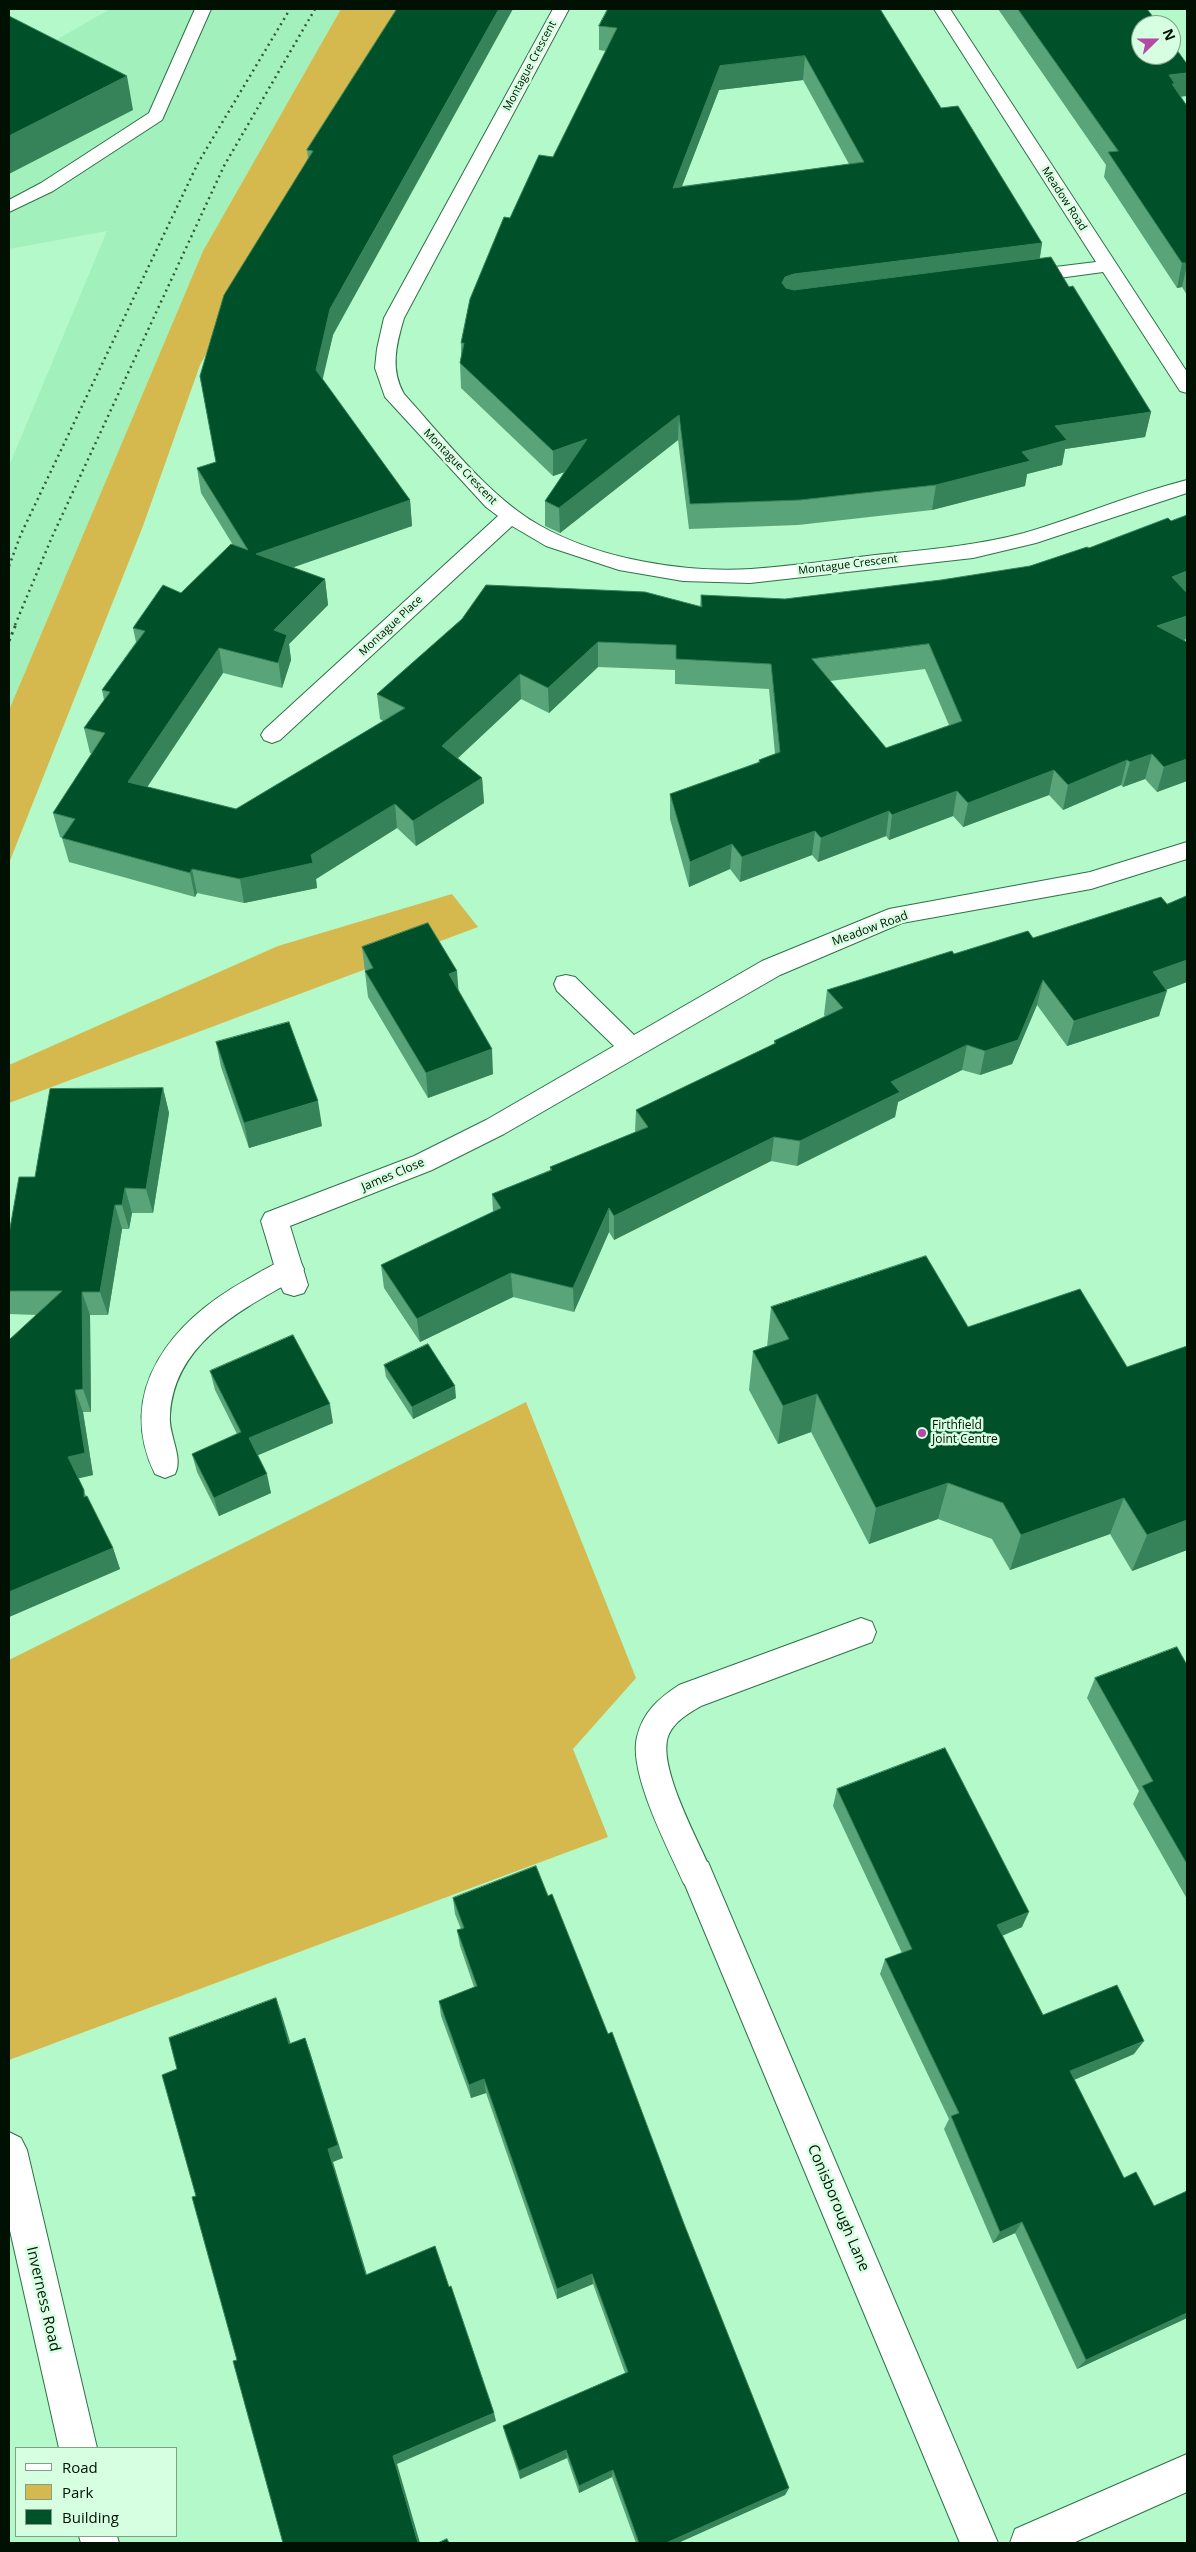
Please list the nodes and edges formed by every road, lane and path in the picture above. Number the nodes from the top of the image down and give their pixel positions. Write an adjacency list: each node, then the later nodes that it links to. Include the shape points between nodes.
1 (203, 9): 4 (street, via 156,116 47,187)
2 (561, 9): 9 (street, Montague Crescent, via 394,318 384,368 386,383 395,397 478,487)
3 (942, 9): 5 (street, Meadow Road)
4 (9, 207)
5 (1107, 266): 6 (street); 7 (street, Meadow Road)
6 (1009, 279)
7 (1187, 387)
8 (1187, 486): 9 (street, Montague Crescent, via 1001,545 750,576 683,574 619,563 552,541)
9 (510, 516): 10 (street, Montague Place)
10 (272, 735)
11 (1187, 850): 13 (street, Meadow Road, via 1091,880 898,915 771,968)
12 (566, 984): 13 (street)
13 (631, 1047): 14 (street, Meadow Road)
14 (566, 1087): 15 (street, James Close, via 423,1163 275,1221 292,1277 226,1306 194,1330 171,1360 158,1394 155,1430)
15 (165, 1465)
16 (861, 1632): 20 (street, Conisborough Lane, via 690,1695 661,1717 653,1734 650,1753 666,1808)
17 (9, 2150): 18 (street, Inverness Road)
18 (78, 2447)
19 (1187, 2473): 21 (street)
20 (979, 2543)
21 (1029, 2543)

